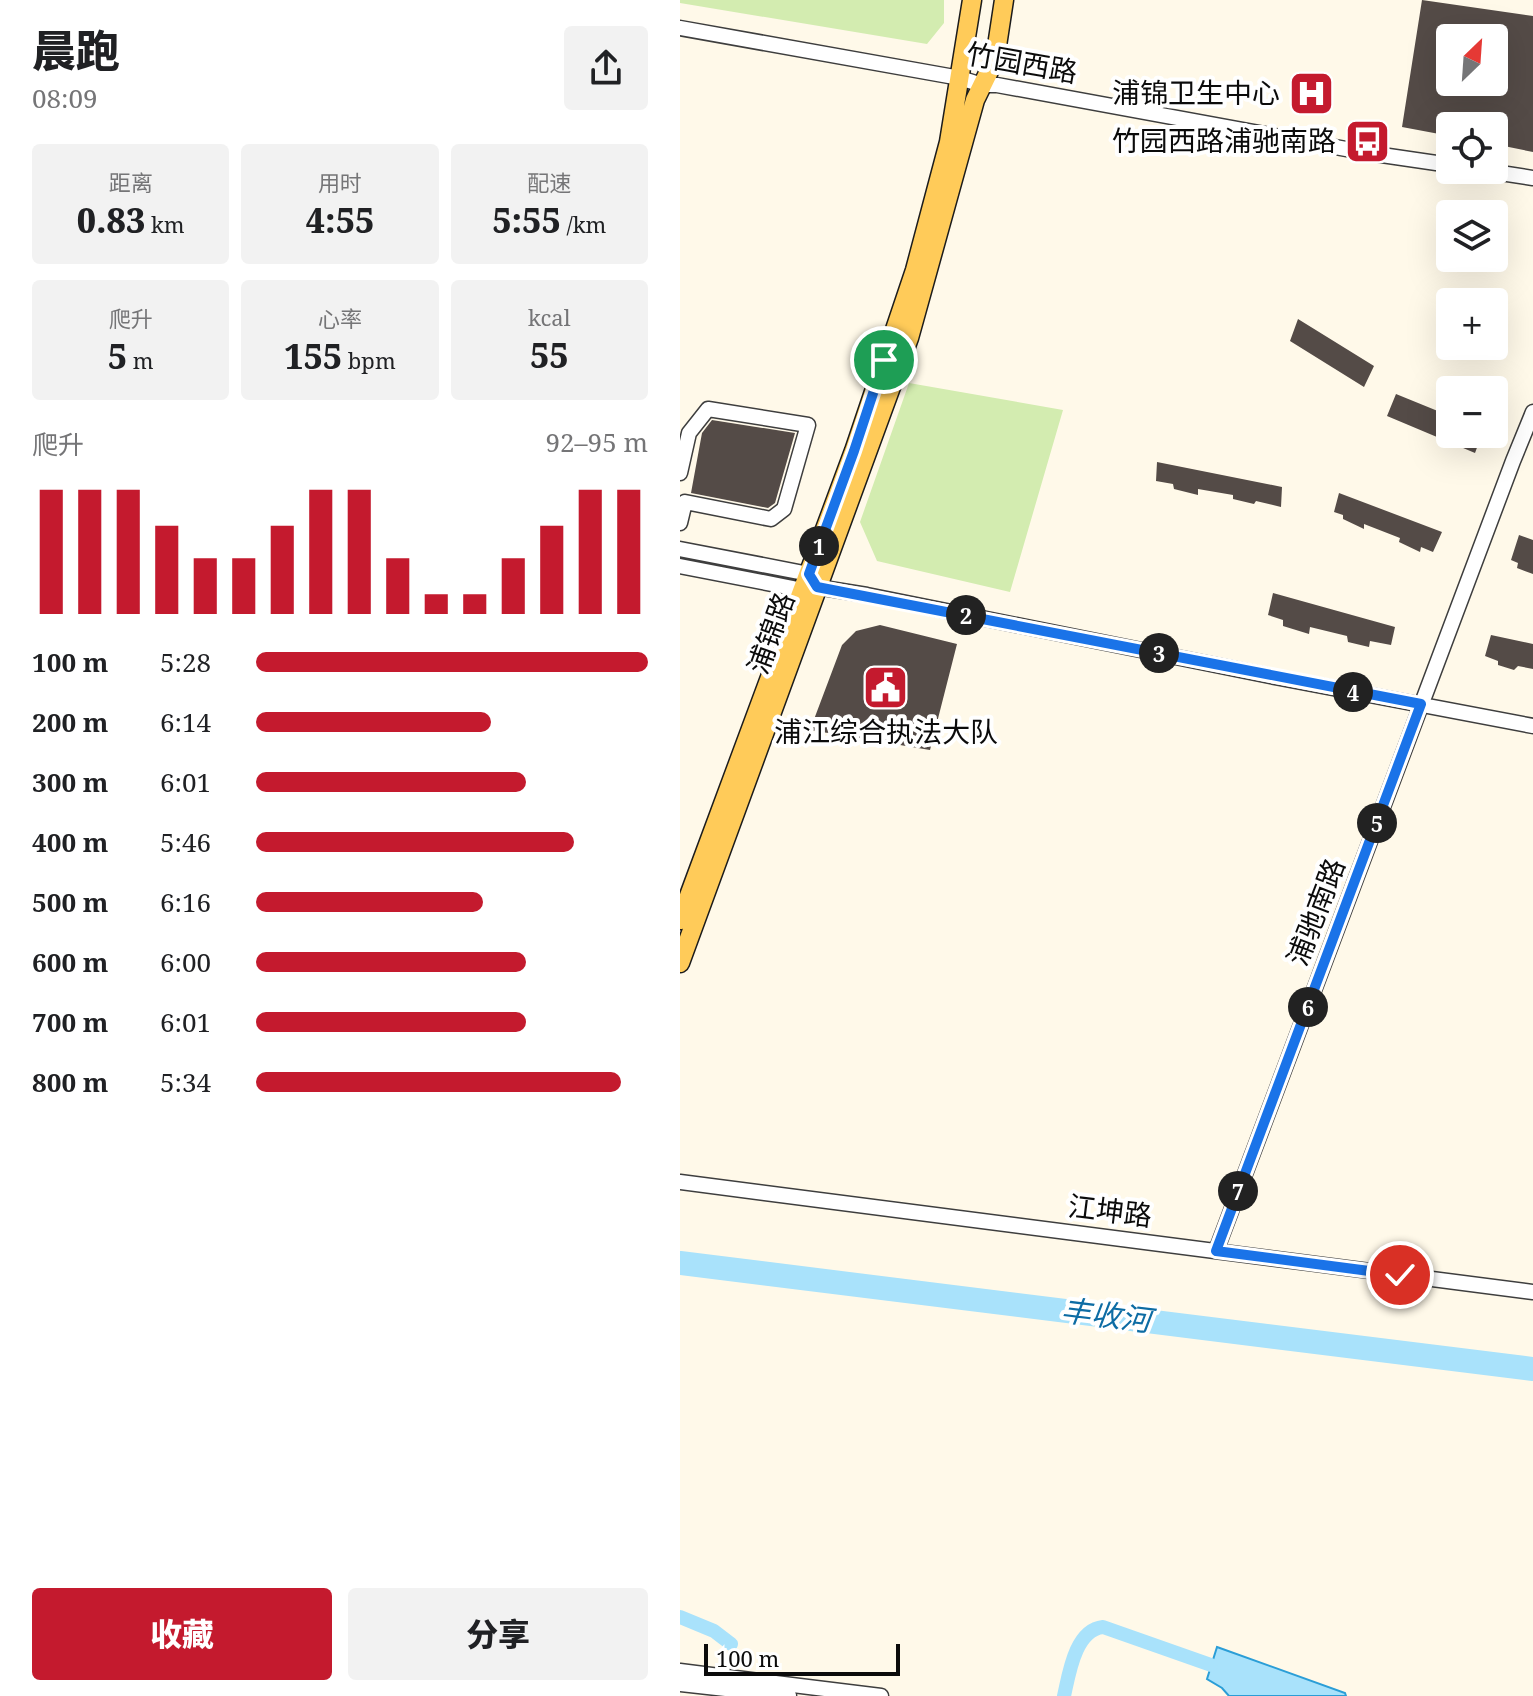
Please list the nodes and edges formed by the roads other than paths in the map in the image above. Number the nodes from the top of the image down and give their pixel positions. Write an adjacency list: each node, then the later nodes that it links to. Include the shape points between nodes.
1 (972, 0): 4 (main road, 浦锦路)
2 (1004, 0): 5 (main road, 浦锦路, via 995,59)
3 (680, 28): 4 (street, 竹园西路)
4 (960, 78): 5 (street, 竹园西路); 14 (main road, 浦锦路, via 915,270)
5 (982, 85): 6 (street, 竹园西路); 14 (main road, 浦锦路, via 909,338)
6 (1436, 163)
7 (1508, 174): 8 (street)
8 (1533, 178)
9 (1533, 412): 15 (street, 浦驰南路)
10 (680, 473): 11 (street, via 689,433 708,409 808,425 784,509 771,519 685,502)
11 (680, 523)
12 (680, 549): 14 (street)
13 (680, 566): 14 (street)
14 (810, 584): 15 (street); 17 (main road, 浦锦路); 18 (main road, 浦锦路)
15 (1421, 704): 16 (street); 20 (street, 浦驰南路)
16 (1533, 726)
17 (680, 920)
18 (680, 963)
19 (680, 1182): 20 (street, 江坤路)
20 (1216, 1251): 21 (street, 江坤路)
21 (1533, 1292)
22 (680, 1671): 25 (street)
23 (680, 1684): 24 (street)
24 (789, 1696)
25 (881, 1696)

